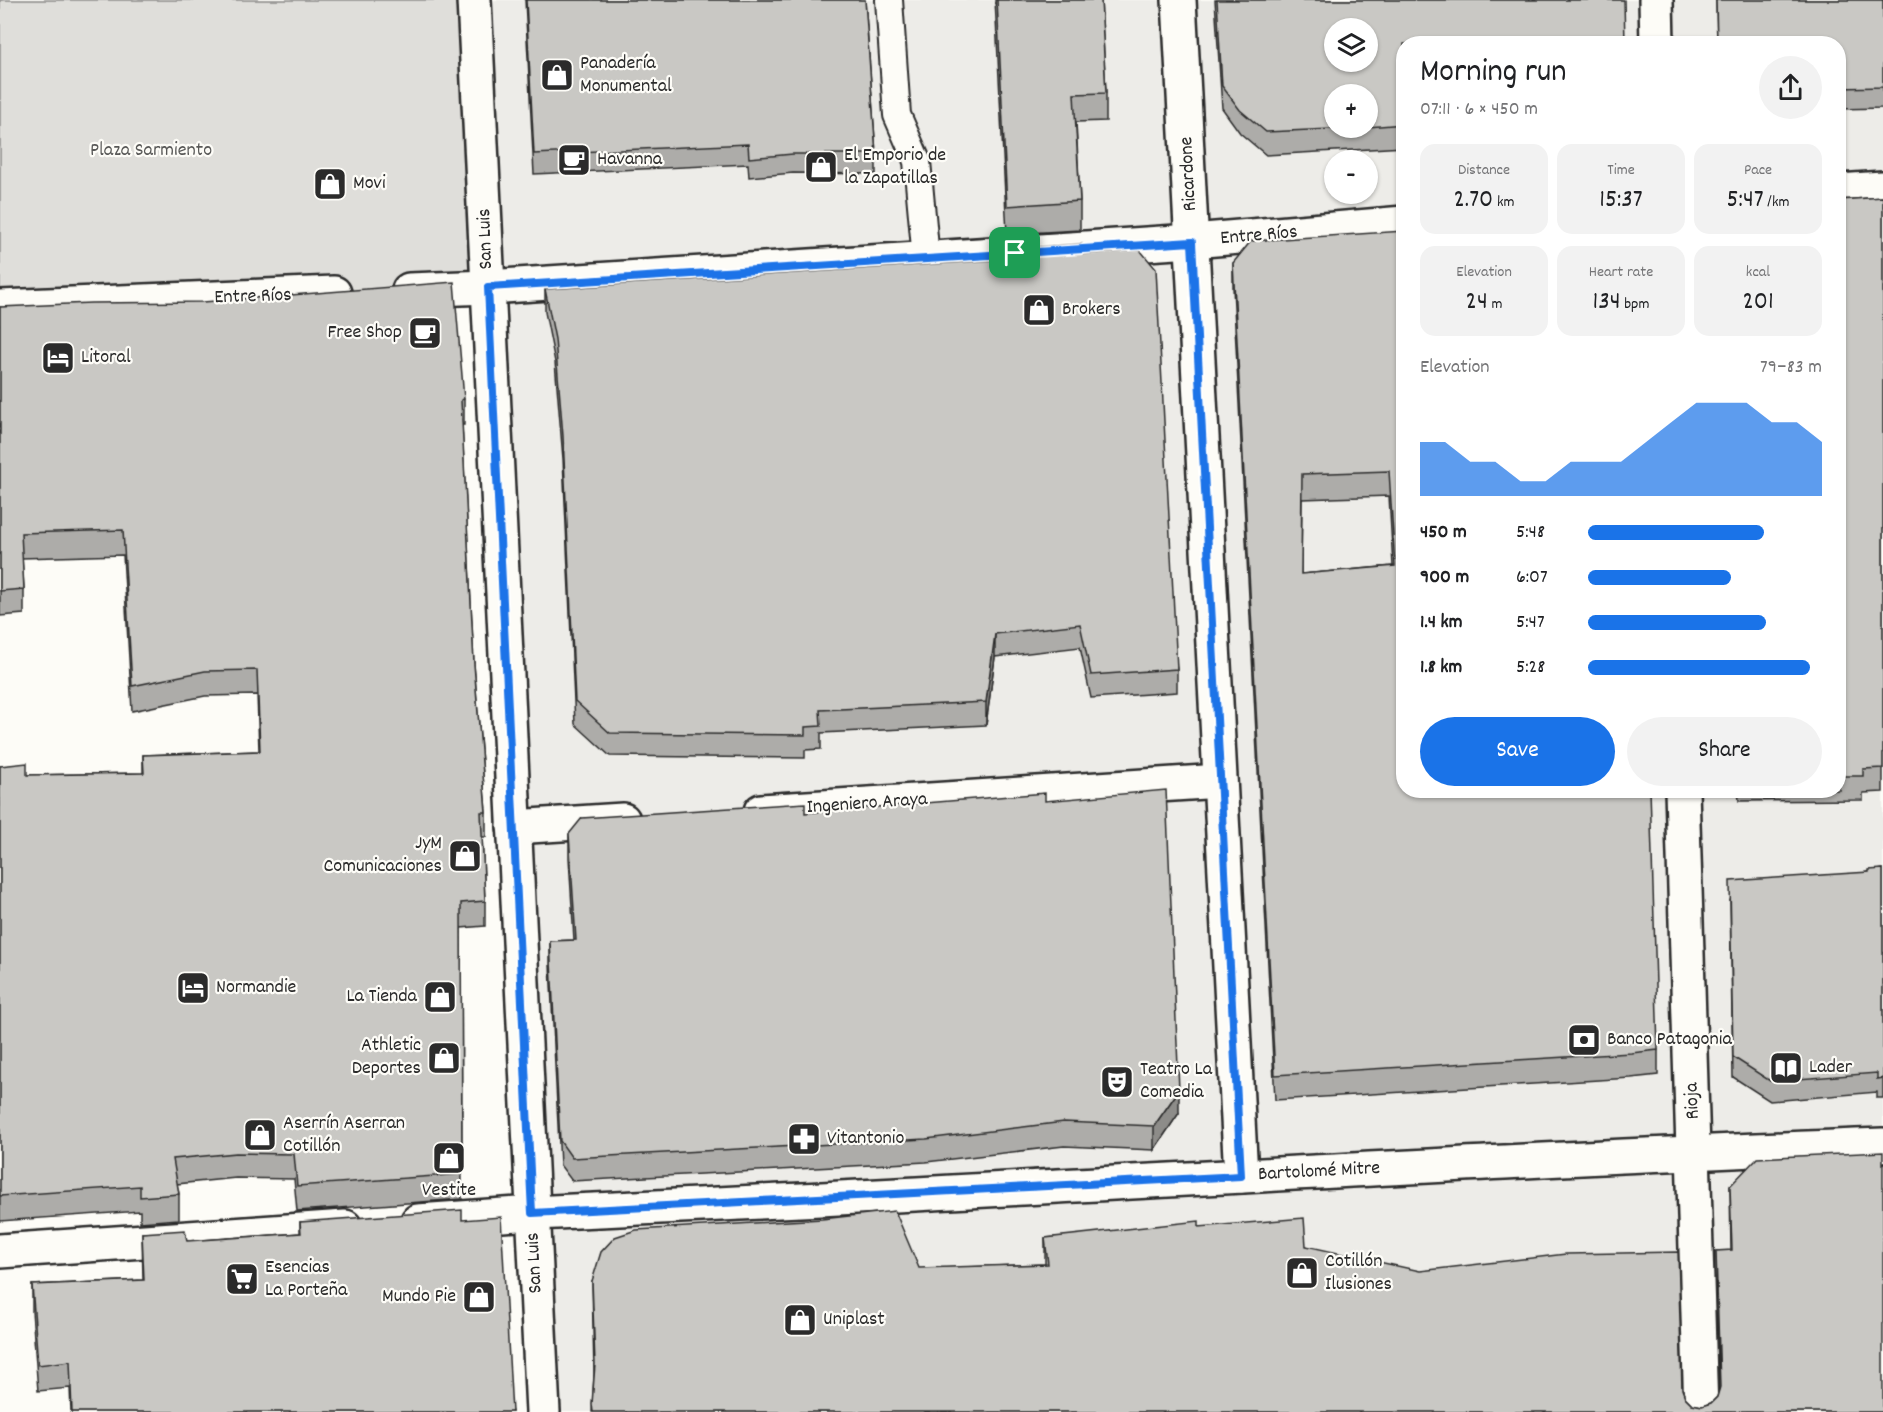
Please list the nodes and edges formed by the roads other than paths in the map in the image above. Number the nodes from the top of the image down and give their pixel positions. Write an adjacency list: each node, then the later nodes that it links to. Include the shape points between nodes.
1 (474, 0): 11 (street, San Luis)
2 (889, 0): 10 (lane, via 897,115 917,161)
3 (1179, 0): 9 (street, Ricardone)
4 (1656, 0): 5 (street)
5 (1657, 36)
6 (1883, 188): 7 (street)
7 (1846, 191)
8 (1396, 225): 9 (street, Entre Ríos)
9 (1192, 242): 10 (street, Entre Ríos); 13 (street, Ricardone)
10 (927, 259): 11 (street, Entre Ríos)
11 (488, 287): 12 (street, Entre Ríos); 17 (street, San Luis)
12 (0, 307)
13 (1220, 781): 15 (street, Ingeniero Araya); 20 (street, Ricardone)
14 (1682, 798): 19 (street, Rioja)
15 (729, 813)
16 (658, 818): 17 (street)
17 (514, 827): 21 (street, San Luis)
18 (1883, 1145): 19 (street, Bartolomé Mitre)
19 (1694, 1152): 20 (street, Bartolomé Mitre); 24 (street, Rioja)
20 (1241, 1176): 21 (street, Bartolomé Mitre)
21 (532, 1213): 22 (street, Bartolomé Mitre); 23 (street, San Luis)
22 (0, 1251)
23 (543, 1412)
24 (1701, 1412)

